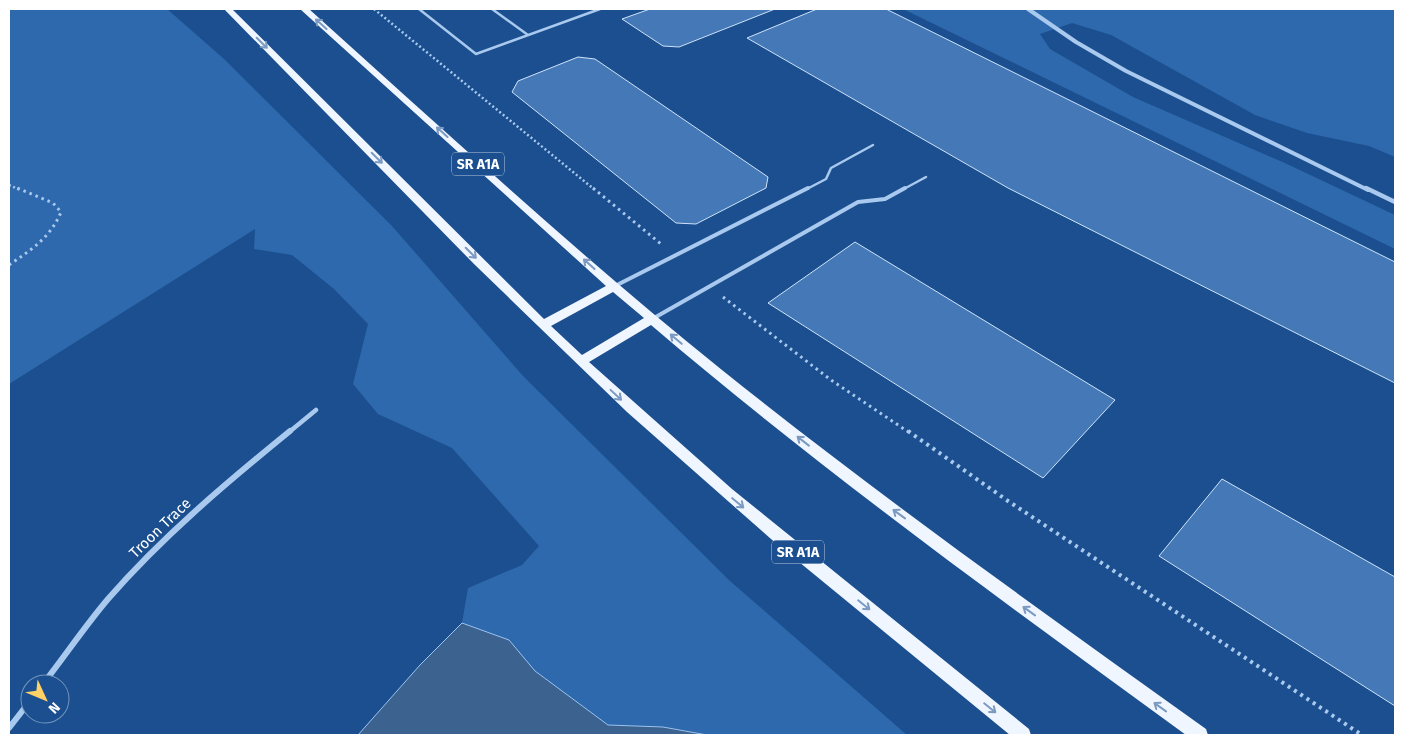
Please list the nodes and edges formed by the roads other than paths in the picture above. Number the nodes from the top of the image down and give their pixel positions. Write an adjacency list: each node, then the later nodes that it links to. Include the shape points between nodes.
1 (228, 9): 13 (main road, SR A1A, one-way to 13)
2 (304, 9): 11 (main road, SR A1A, one-way to 2)
3 (419, 9): 7 (lane, via 476,54)
4 (492, 9): 7 (lane)
5 (600, 9): 7 (lane)
6 (1028, 9): 10 (street, via 1132,74)
7 (528, 35)
8 (873, 145): 11 (lane, via 831,168 826,178)
9 (926, 177): 12 (lane, via 885,199 858,202)
10 (1395, 202)
11 (614, 286): 12 (main road, SR A1A); 13 (main road)
12 (652, 319): 14 (main road); 20 (main road, SR A1A, one-way to 12, via 841,471)
13 (543, 325): 14 (main road, SR A1A)
14 (581, 361): 19 (main road, SR A1A, one-way to 19, via 734,500)
15 (316, 410): 16 (street, Troon Trace, via 243,468 173,531 116,590)
16 (51, 674)
17 (20, 714): 18 (street)
18 (9, 728)
19 (1023, 735)
20 (1200, 735)

